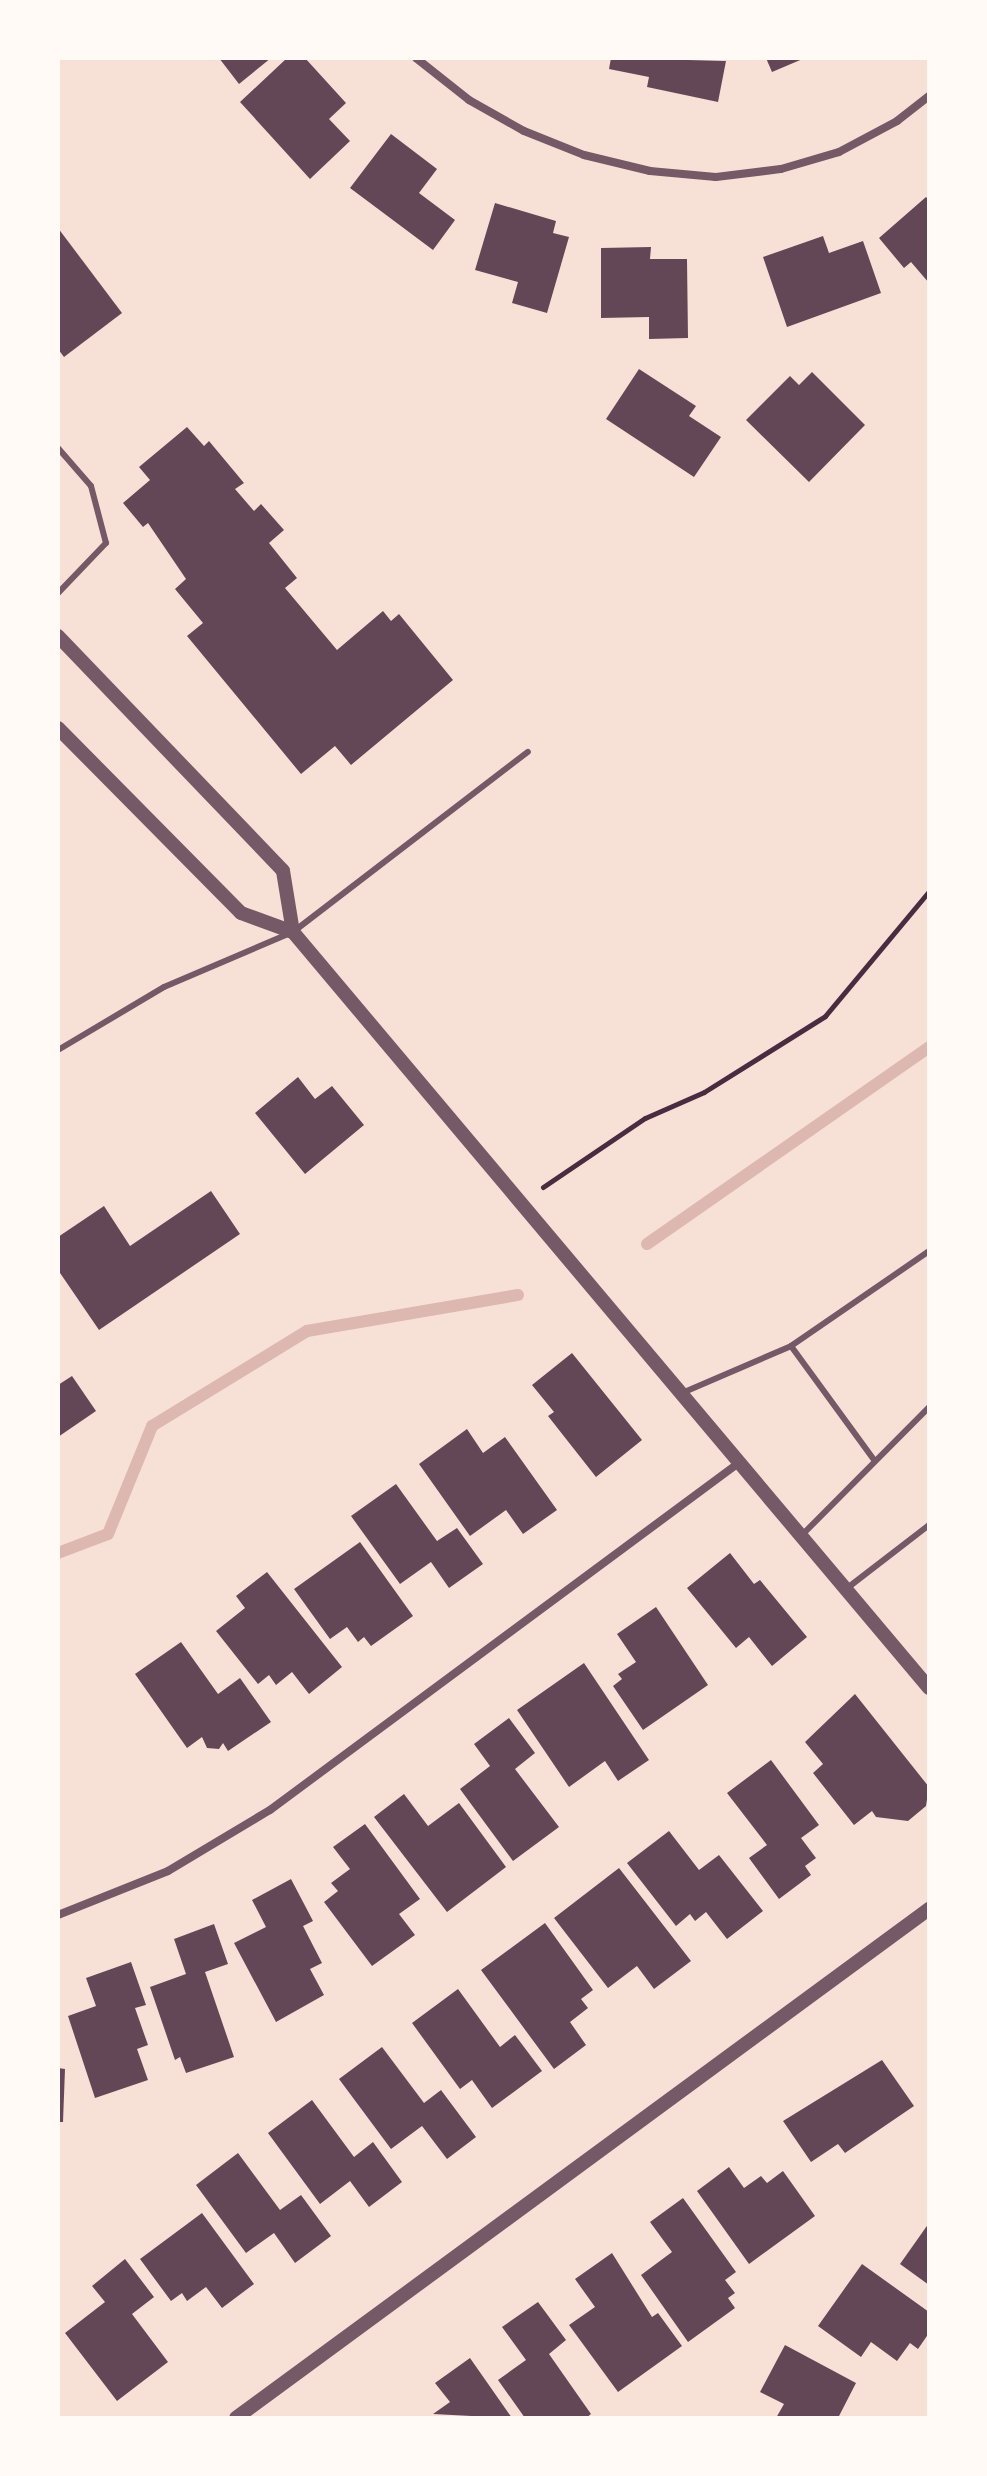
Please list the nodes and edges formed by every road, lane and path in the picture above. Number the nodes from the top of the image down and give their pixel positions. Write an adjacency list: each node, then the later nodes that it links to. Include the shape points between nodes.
1 (416, 58): 2 (street, via 469,100 524,131 584,155 650,171 716,177 781,169 839,152 897,121)
2 (929, 96)
3 (58, 448): 4 (lane, via 91,486 106,543)
4 (58, 593)
5 (61, 645): 9 (street, via 283,871)
6 (58, 728): 9 (street, via 241,913)
7 (528, 752): 9 (lane)
8 (929, 891): 11 (path, via 825,1016 704,1092 645,1118)
9 (293, 932): 10 (lane, via 164,987); 11 (street)
10 (58, 1050)
11 (519, 1203): 14 (street)
12 (929, 1251): 13 (lane)
13 (791, 1346): 14 (lane); 16 (lane)
14 (682, 1393): 17 (street)
15 (929, 1407): 16 (lane)
16 (875, 1461): 19 (lane)
17 (740, 1462): 19 (street); 23 (street, via 270,1810 168,1871)
18 (929, 1525): 20 (lane)
19 (802, 1536): 20 (street)
20 (846, 1589): 21 (street)
21 (929, 1688)
22 (929, 1909): 24 (street)
23 (58, 1915)
24 (236, 2418)

